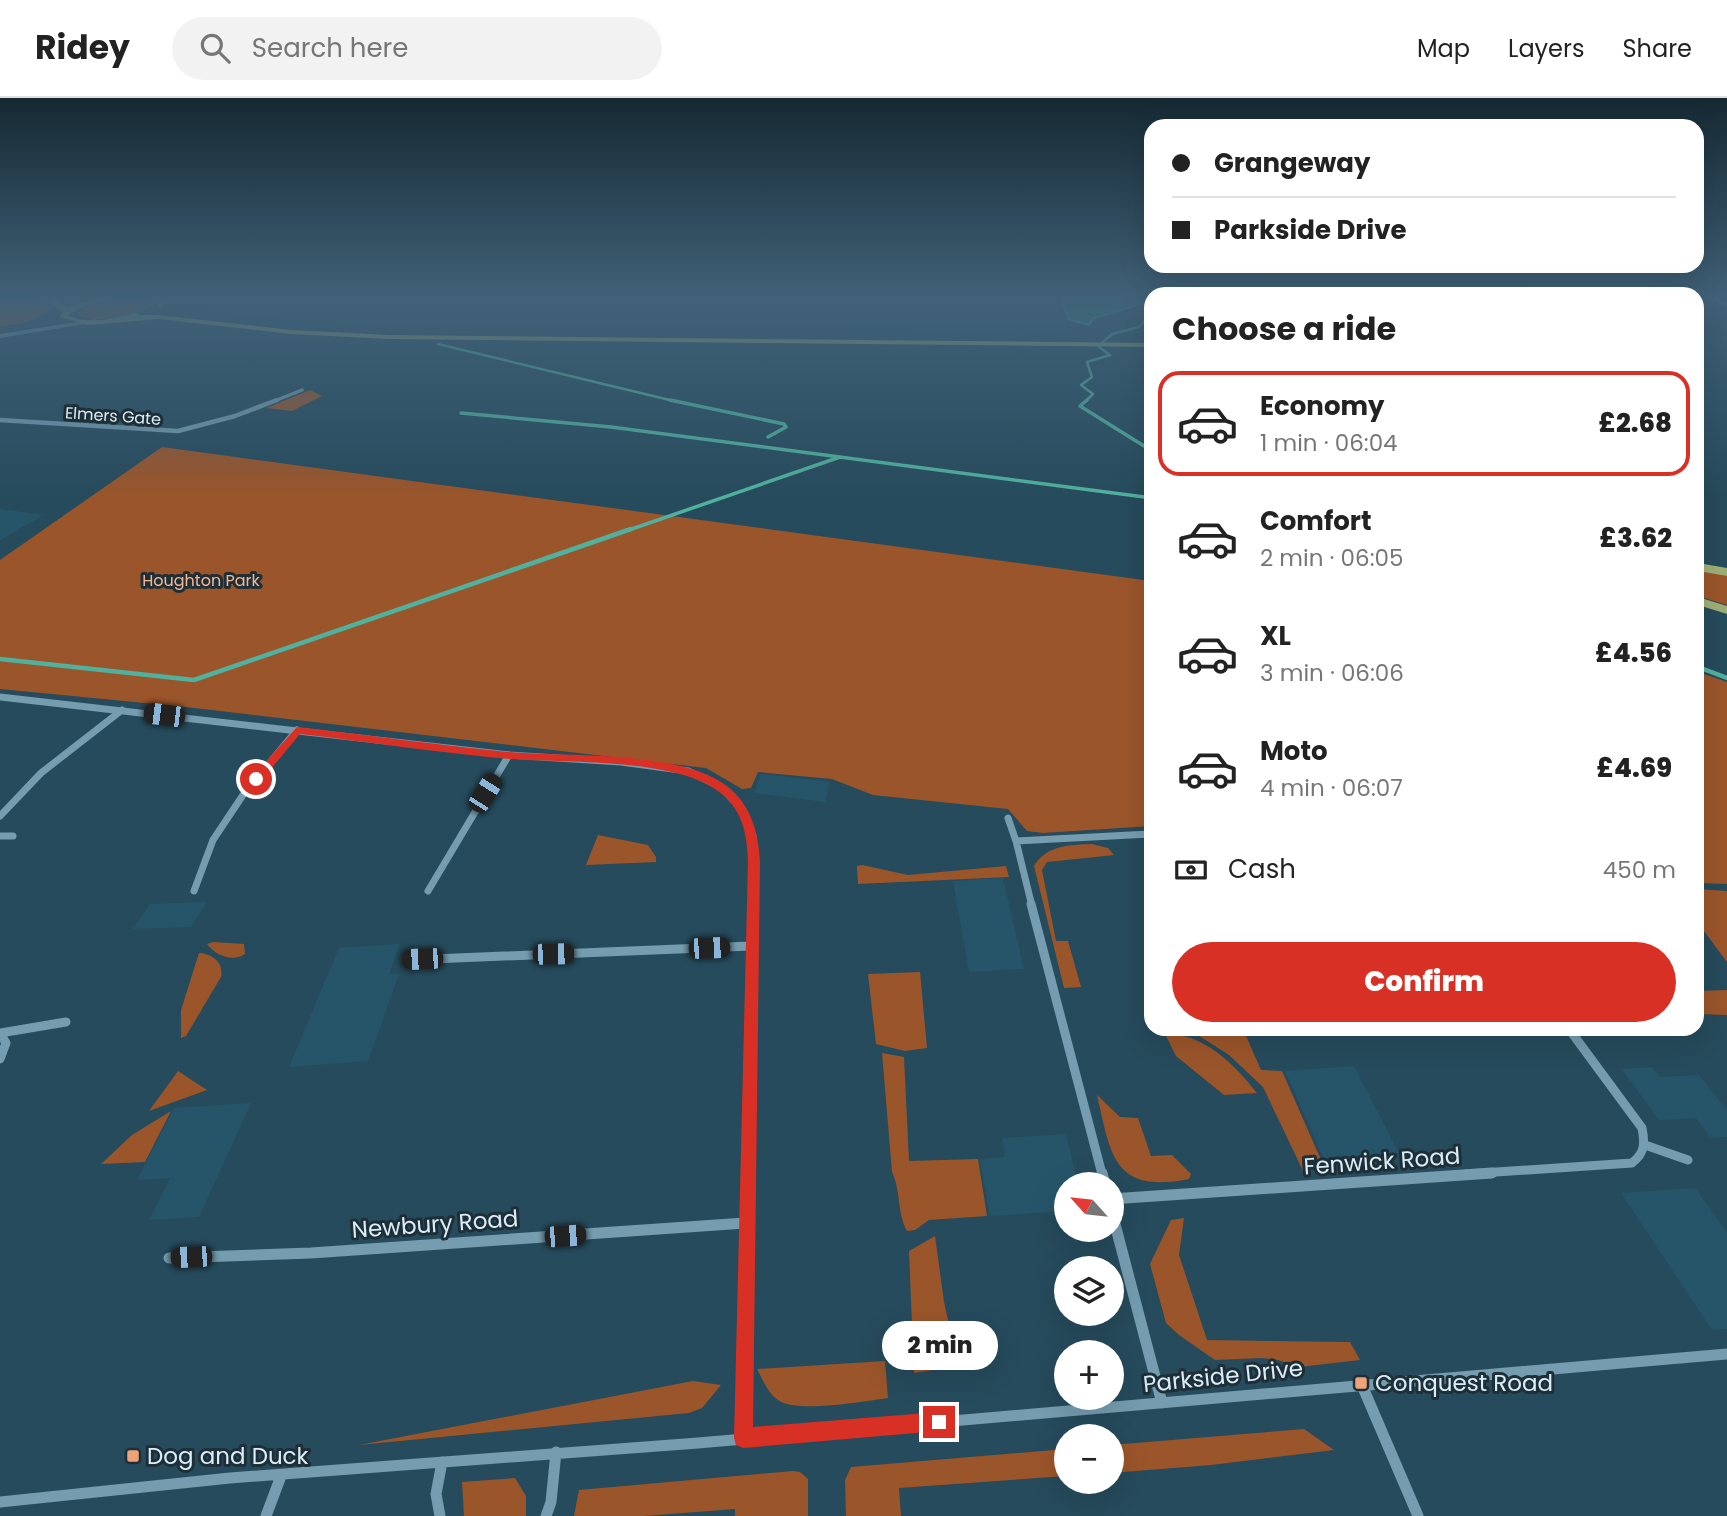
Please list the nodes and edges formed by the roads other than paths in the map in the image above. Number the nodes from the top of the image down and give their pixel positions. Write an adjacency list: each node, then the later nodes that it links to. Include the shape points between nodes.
1 (302, 390): 2 (street, Elmers Gate, via 235,416 178,431)
2 (0, 420)
3 (1704, 566): 4 (main road)
4 (1726, 572)
5 (1704, 603): 6 (main road)
6 (1726, 610)
7 (0, 698): 8 (street)
8 (122, 710): 9 (street); 11 (street, via 41,773)
9 (297, 730): 10 (street); 17 (street, via 213,840)
10 (509, 755): 18 (street); 19 (street, via 688,771 721,787 744,812 753,836)
11 (0, 816)
12 (1008, 818): 16 (street)
13 (1144, 834): 16 (street)
14 (0, 836): 15 (street)
15 (13, 836)
16 (1016, 841): 27 (street)
17 (194, 891)
18 (428, 891)
19 (751, 946): 20 (street); 29 (street)
20 (408, 960)
21 (66, 1022): 22 (street)
22 (0, 1033): 24 (street, via 6,1043)
23 (1574, 1036): 25 (street, via 1642,1128)
24 (0, 1059)
25 (1645, 1144): 26 (street); 28 (street, Fenwick Road, via 1642,1157 1632,1163)
26 (1688, 1160)
27 (1101, 1172)
28 (1124, 1198)
29 (745, 1223): 31 (street, Newbury Road, via 311,1254); 35 (street)
30 (1120, 1242): 34 (street)
31 (169, 1258)
32 (1727, 1354): 33 (street, Parkside Drive)
33 (1361, 1384): 34 (street, Parkside Drive); 43 (street)
34 (1162, 1403): 35 (street, Parkside Drive)
35 (743, 1438): 36 (street, Parkside Drive)
36 (556, 1452): 37 (street, Parkside Drive); 42 (street)
37 (442, 1462): 38 (street, Parkside Drive); 41 (street, via 436,1494)
38 (281, 1476): 39 (street, Parkside Drive); 40 (street)
39 (0, 1502)
40 (267, 1516)
41 (440, 1516)
42 (546, 1516)
43 (1418, 1516)

